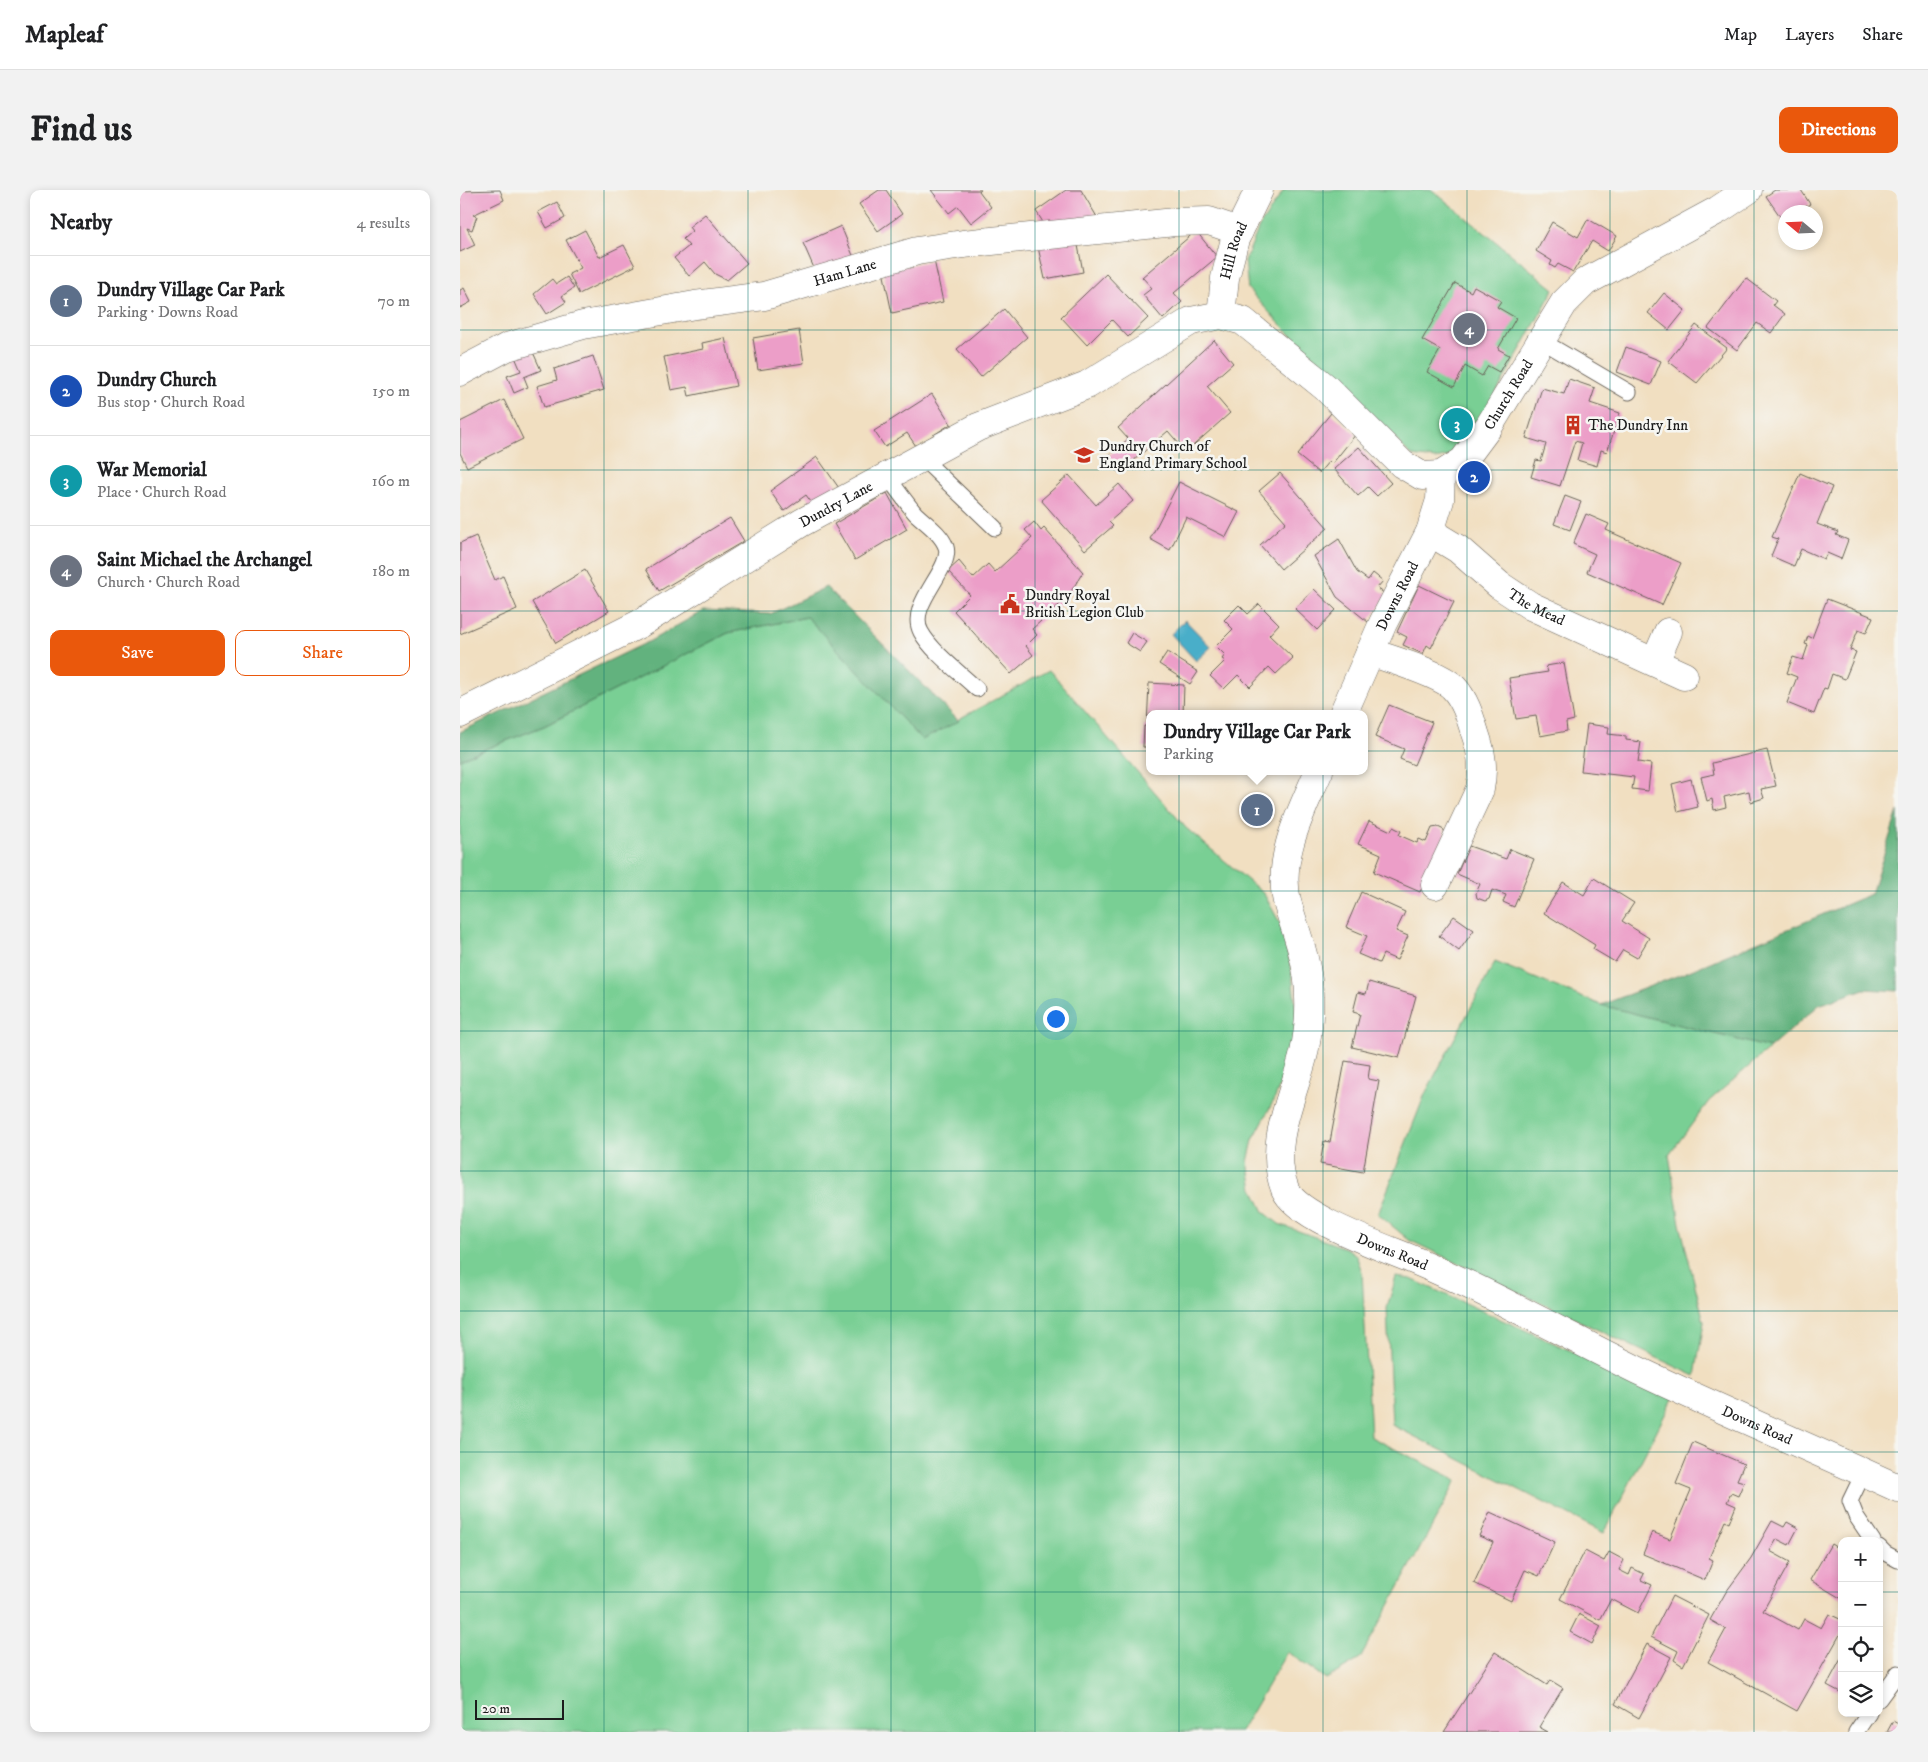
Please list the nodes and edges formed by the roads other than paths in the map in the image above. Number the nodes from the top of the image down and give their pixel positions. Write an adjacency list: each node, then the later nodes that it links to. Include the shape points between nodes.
1 (1259, 190): 3 (street, Hill Road)
2 (1748, 190): 5 (street, Church Road, via 1718,210 1585,282 1564,303)
3 (1239, 231): 4 (street, Hill Road, via 1225,278); 6 (street, Ham Lane, via 1208,221 1175,222 963,244 917,252 764,296 583,325 507,347)
4 (1221, 315): 8 (street, Dundry Lane, via 1191,321 1087,385 978,427); 9 (street, via 1242,322 1325,387 1402,464 1422,476)
5 (1542, 341): 7 (lane); 9 (street, Church Road, via 1463,461)
6 (460, 372)
7 (1629, 392)
8 (921, 457): 10 (street, Dundry Lane); 11 (lane)
9 (1440, 475): 12 (street, Downs Road, via 1440,500)
10 (887, 476): 17 (lane, via 946,548 945,559 930,586 918,620 920,631); 19 (street, Dundry Lane, via 801,522 641,623)
11 (995, 528)
12 (1430, 532): 14 (street, Downs Road, via 1382,622); 15 (street, The Mead, via 1458,549 1499,585 1531,606)
13 (1668, 632): 15 (street)
14 (1370, 652): 18 (street, Downs Road); 21 (street, via 1440,678 1453,688 1464,703 1482,755 1480,789)
15 (1655, 662): 16 (street, The Mead)
16 (1684, 676)
17 (977, 689)
18 (1345, 710)
19 (460, 714)
20 (1317, 775): 22 (street, Downs Road, via 1292,835 1285,873 1287,903 1299,935 1309,980 1310,1020 1280,1141 1281,1172 1286,1192 1302,1209 1346,1231 1452,1276 1637,1370)
21 (1435, 885)
22 (1864, 1472): 23 (street, Downs Road); 24 (lane, via 1850,1501)
23 (1898, 1488)
24 (1870, 1537)
25 (1883, 1551): 26 (lane)
26 (1898, 1560)
27 (1898, 1673): 28 (lane)
28 (1883, 1694)
29 (1866, 1717): 30 (lane)
30 (1856, 1732)

